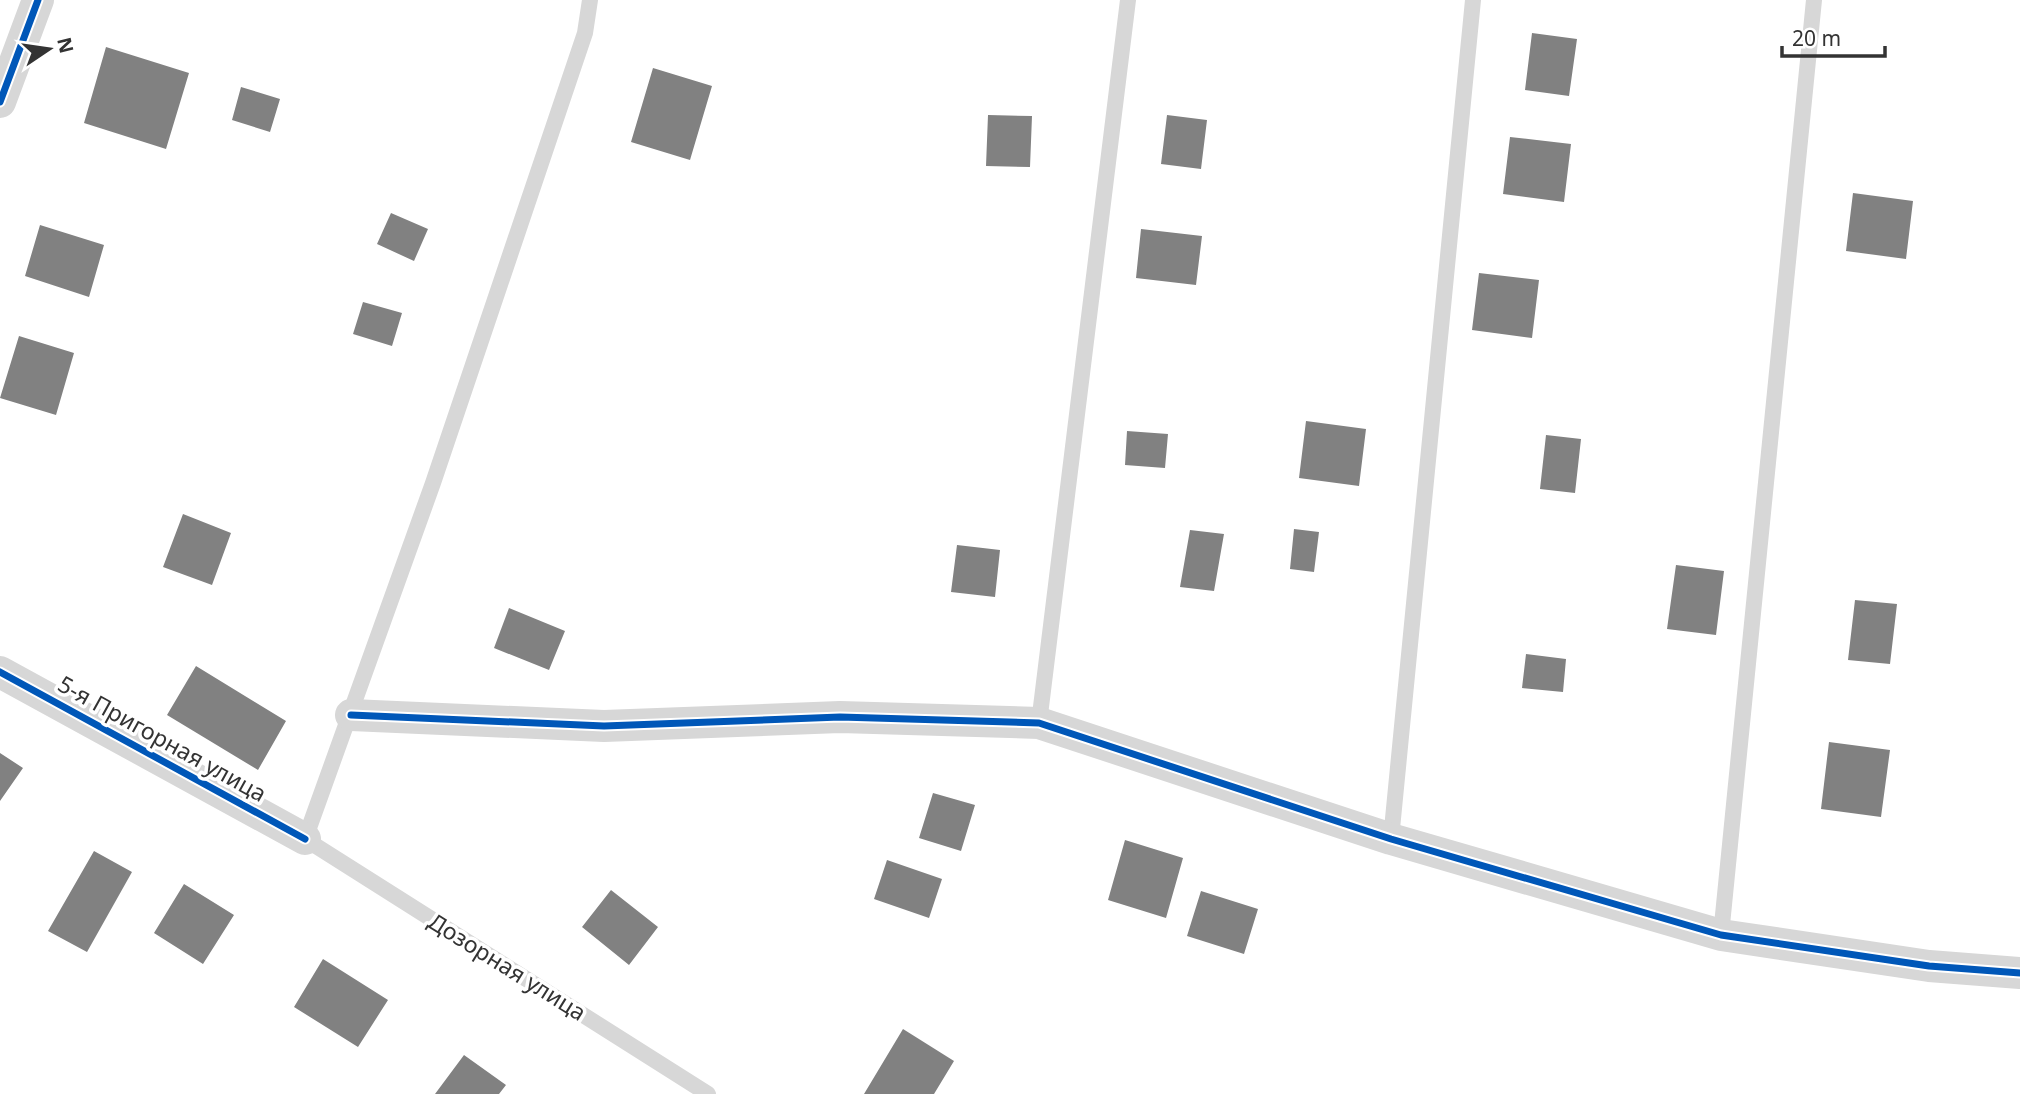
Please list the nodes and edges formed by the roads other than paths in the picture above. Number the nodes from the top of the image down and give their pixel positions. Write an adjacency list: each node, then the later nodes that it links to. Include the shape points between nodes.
1 (38, 0): 6 (street)
2 (590, 0): 8 (lane, via 585,33)
3 (1128, 0): 9 (lane)
4 (1473, 0): 11 (lane)
5 (1814, 0): 12 (lane)
6 (0, 102)
7 (0, 672): 10 (street, 5-я Пригорная улица)
8 (351, 715): 9 (street, via 604,726 840,717); 10 (lane)
9 (1039, 723): 11 (street)
10 (305, 839): 14 (lane, Дозорная улица)
11 (1391, 839): 12 (street)
12 (1721, 936): 13 (street, via 1929,966)
13 (2020, 973)
14 (708, 1094)

